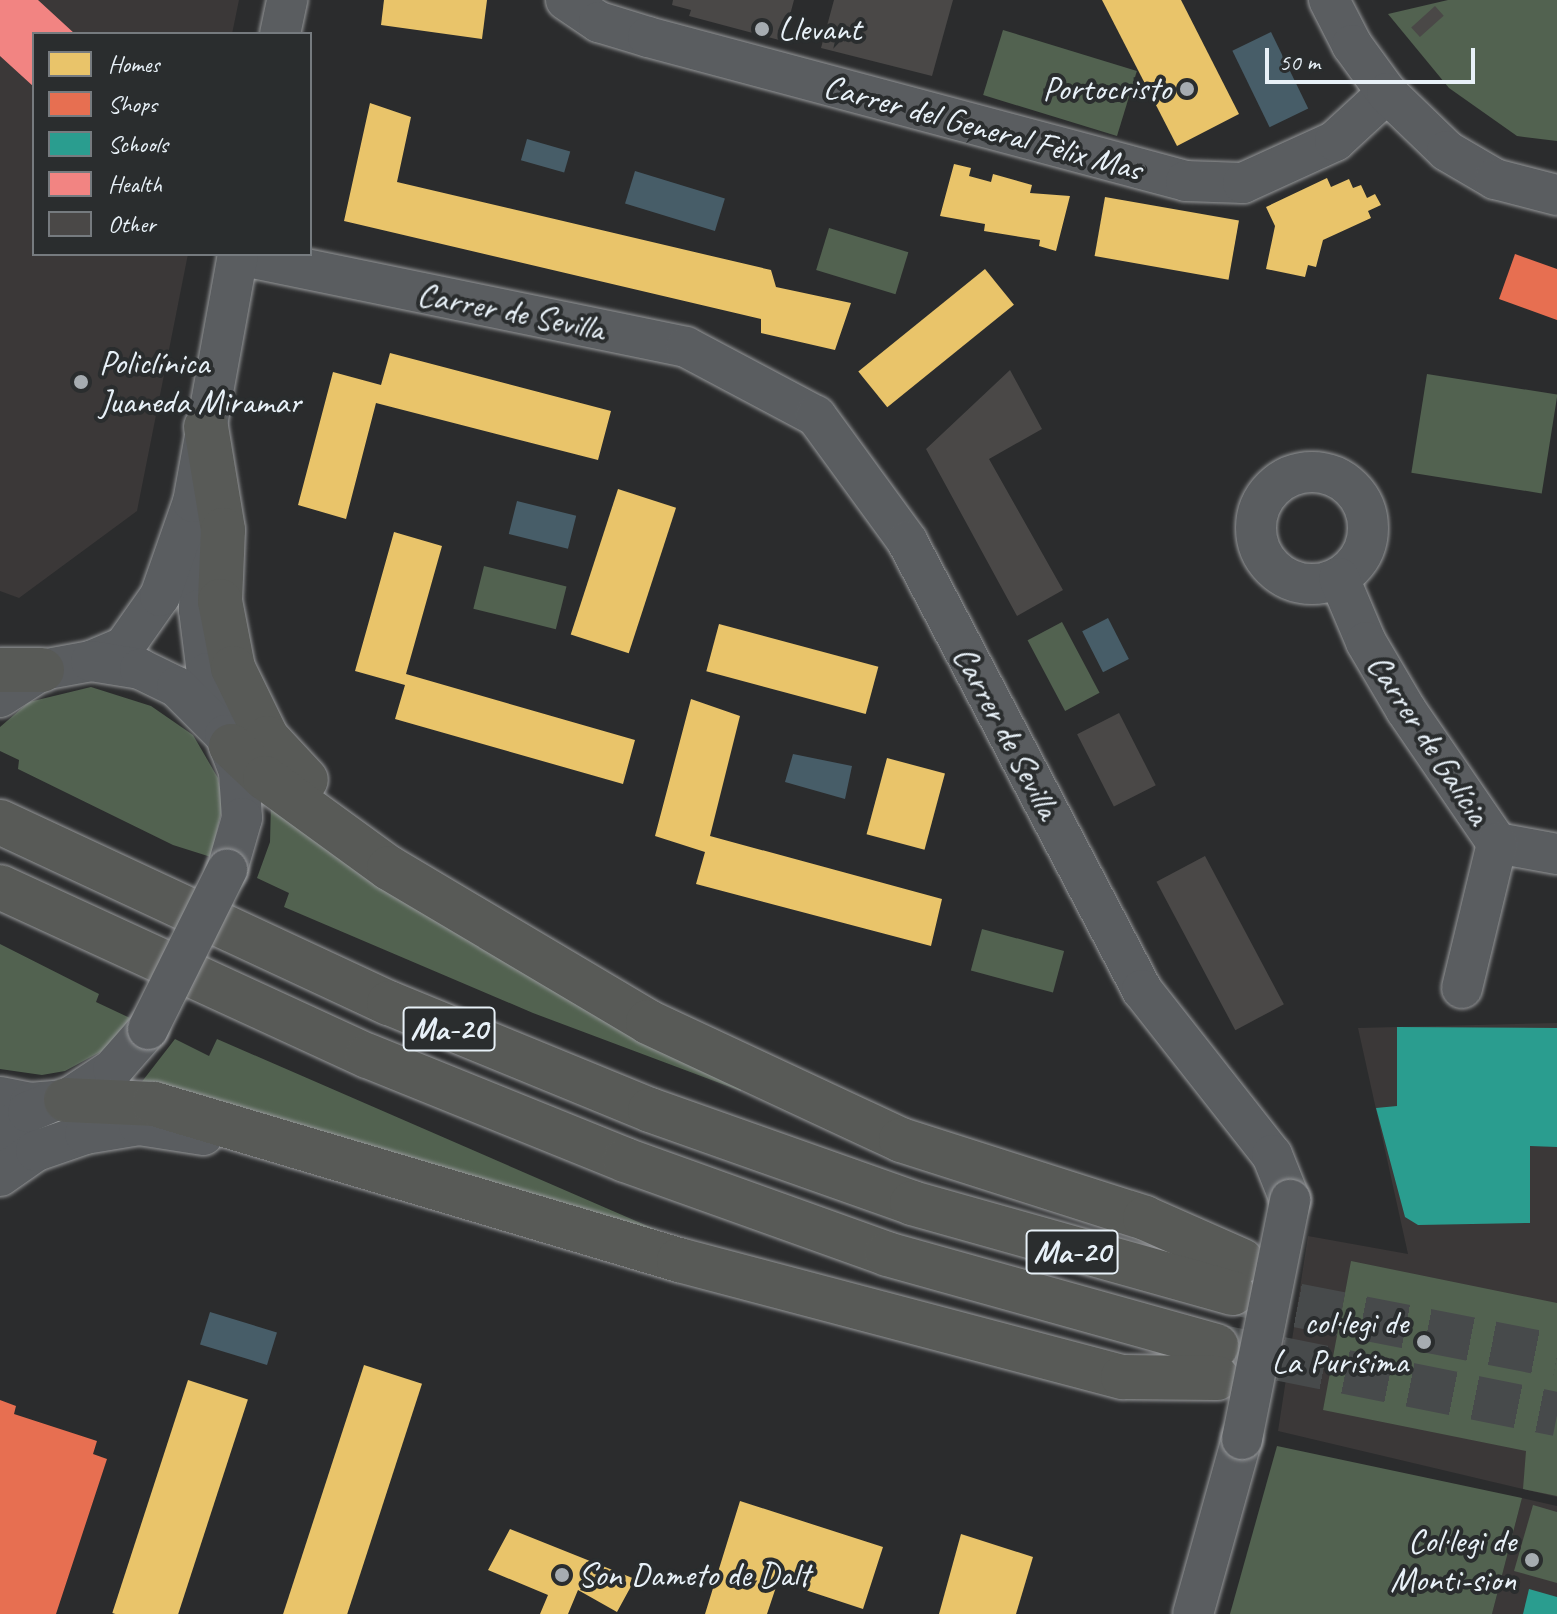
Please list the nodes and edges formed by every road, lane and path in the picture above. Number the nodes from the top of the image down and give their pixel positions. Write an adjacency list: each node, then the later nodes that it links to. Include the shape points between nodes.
1 (287, 0): 4 (street)
2 (566, 0): 5 (street, Carrer del General Fèlix Mas, via 599,22 635,33 1186,181 1243,183 1335,141)
3 (1329, 0): 5 (street, via 1352,45)
4 (280, 32)
5 (1387, 93): 6 (street, via 1447,151 1495,179)
6 (1557, 195)
7 (238, 256): 9 (street)
8 (243, 256): 28 (street, Carrer de Sevilla, bridge, via 686,347 816,416 907,541 1142,990 1272,1155 1290,1200 1242,1439)
9 (206, 427): 10 (street); 21 (highway, via 223,530 223,625 253,716 280,754 335,808)
10 (193, 502): 12 (street, via 133,599 108,625 60,648); 13 (street, via 149,616 124,647); 16 (street, via 201,541 199,610 207,673)
11 (1339, 578): 18 (street, Carrer de Galícia, via 1366,642 1398,697)
12 (0, 656)
13 (91, 661): 14 (street); 16 (street, via 157,675 195,703)
14 (21, 670): 15 (street)
15 (0, 697)
16 (228, 740): 21 (highway, via 334,831); 24 (street, bridge, via 242,818 227,870 148,1029 113,1069)
17 (0, 822): 21 (highway, Ma-20, via 389,1003 650,1110 912,1203 1237,1277 1145,1218 949,1159 825,1109 648,1022)
18 (1497, 843): 19 (street, Carrer de Galícia); 22 (street)
19 (1557, 854)
20 (0, 887): 26 (highway, Ma-20, via 368,1056 625,1160 902,1259 1216,1362 1123,1377 679,1260)
21 (503, 940)
22 (1462, 988)
23 (0, 1097): 24 (street)
24 (59, 1101): 25 (street, via 28,1112); 26 (highway, via 154,1104)
25 (0, 1136)
26 (318, 1153): 27 (street, via 290,1157 139,1125 58,1142)
27 (0, 1176)
28 (1193, 1614)

